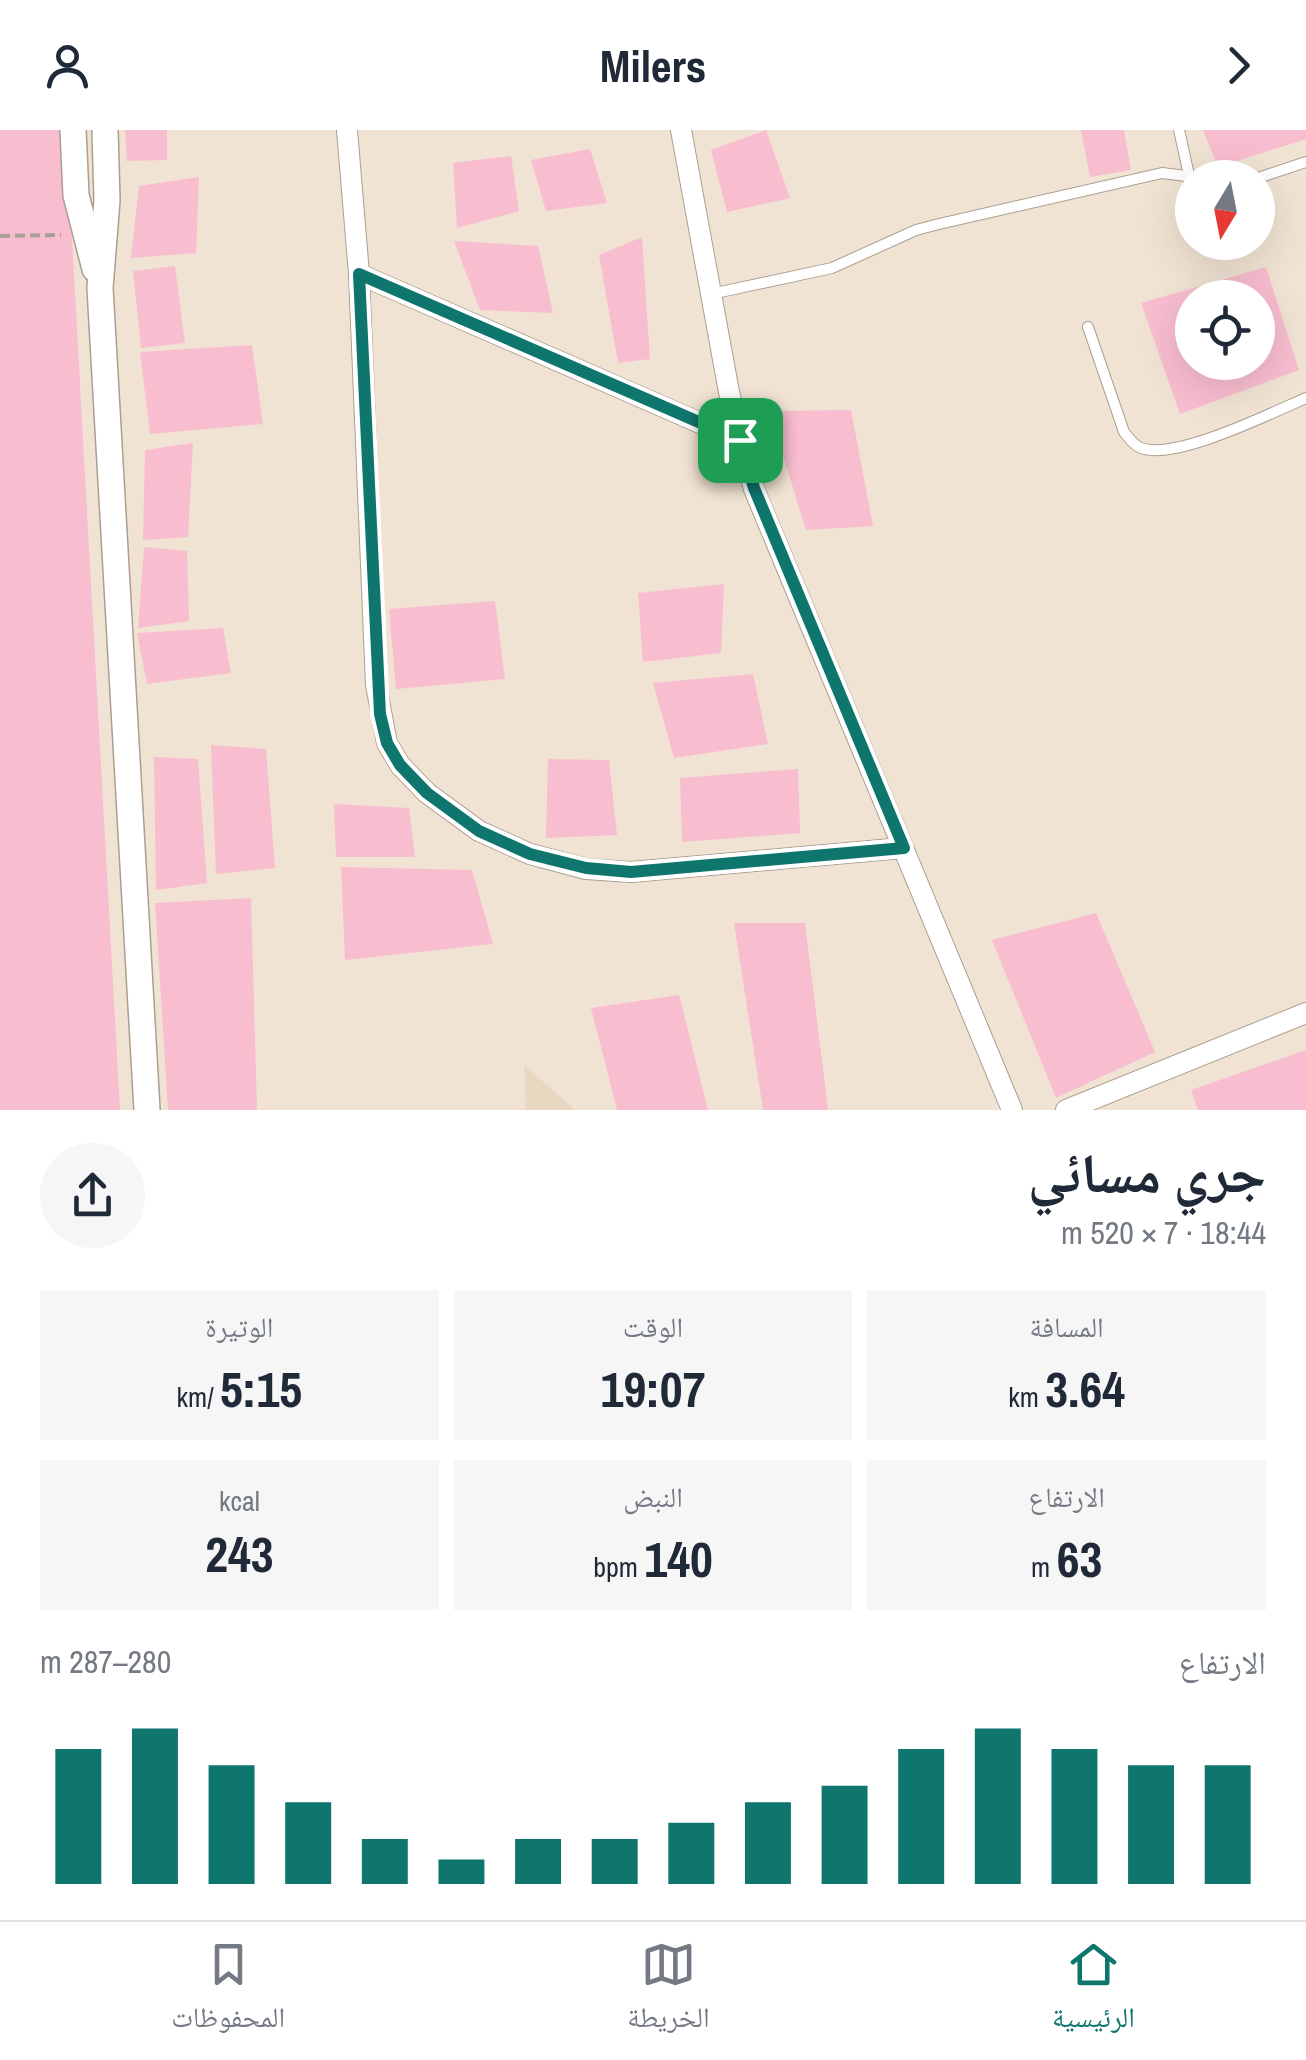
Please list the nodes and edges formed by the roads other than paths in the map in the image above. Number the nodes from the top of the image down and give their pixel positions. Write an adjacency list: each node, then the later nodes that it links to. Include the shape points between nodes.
1 (74, 130): 12 (street, via 76,195)
2 (105, 130): 12 (street)
3 (347, 130): 11 (street)
4 (680, 130): 13 (street)
5 (1179, 130): 6 (lane)
6 (1186, 160)
7 (1304, 162): 9 (lane); 10 (lane)
8 (1175, 172): 13 (lane, via 916,230 832,268)
9 (1275, 172)
10 (1306, 177)
11 (359, 274): 16 (street); 17 (street, via 380,714 400,765 479,831 530,854 607,872)
12 (100, 288): 19 (street)
13 (710, 294): 16 (street)
14 (1088, 327): 15 (lane, via 1124,432 1143,449 1190,445)
15 (1306, 398)
16 (740, 440): 17 (street)
17 (904, 848): 20 (street)
18 (1306, 1013): 21 (street)
19 (147, 1110)
20 (1012, 1110)
21 (1066, 1110)

